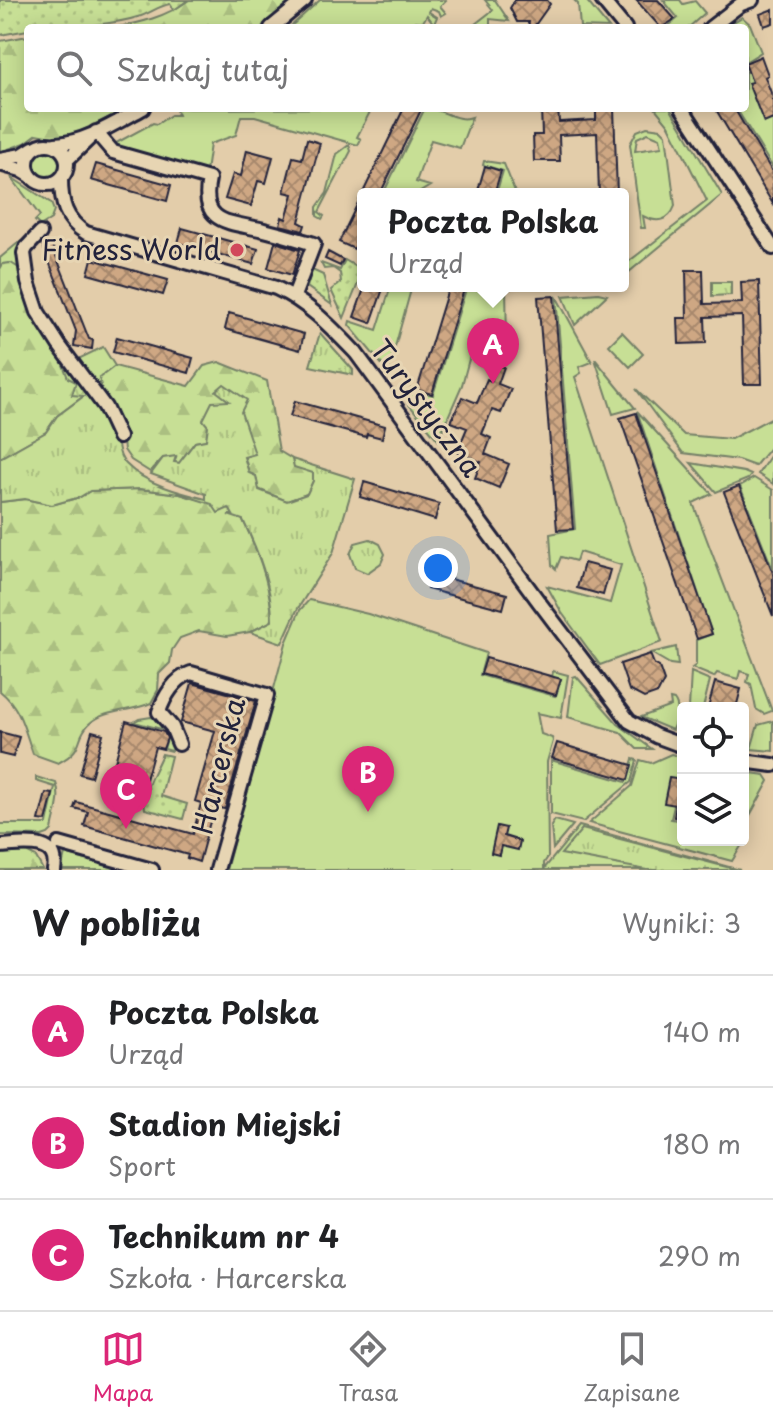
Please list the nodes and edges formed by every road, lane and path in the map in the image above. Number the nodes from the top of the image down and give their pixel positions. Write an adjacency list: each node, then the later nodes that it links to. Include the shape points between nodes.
1 (305, 0): 4 (street)
2 (602, 0): 5 (street)
3 (752, 0): 6 (street)
4 (276, 24)
5 (622, 24)
6 (715, 24)
7 (135, 112): 9 (street)
8 (685, 112): 18 (street)
9 (96, 132): 10 (street); 12 (street); 19 (street, via 113,152 209,179 208,207 216,218 314,244)
10 (55, 144): 11 (street); 12 (street)
11 (36, 147): 13 (street); 15 (street, via 28,157 28,170)
12 (68, 159): 14 (street)
13 (0, 162): 15 (street, Turystyczna)
14 (61, 179): 15 (street); 16 (street)
15 (37, 180): 16 (street, Turystyczna)
16 (61, 199): 19 (street, Turystyczna, via 77,227 95,237)
17 (40, 233): 20 (street, via 24,253 38,312 105,407)
18 (773, 248)
19 (294, 296): 22 (street, Turystyczna, via 356,353 629,721)
20 (119, 437)
21 (179, 744): 29 (street, Harcerska, via 159,712 184,675 267,695)
22 (677, 744)
23 (749, 762): 24 (street)
24 (773, 765)
25 (59, 844): 28 (street)
26 (0, 846): 27 (street, via 46,847 52,852)
27 (54, 870)
28 (152, 870)
29 (217, 870)

